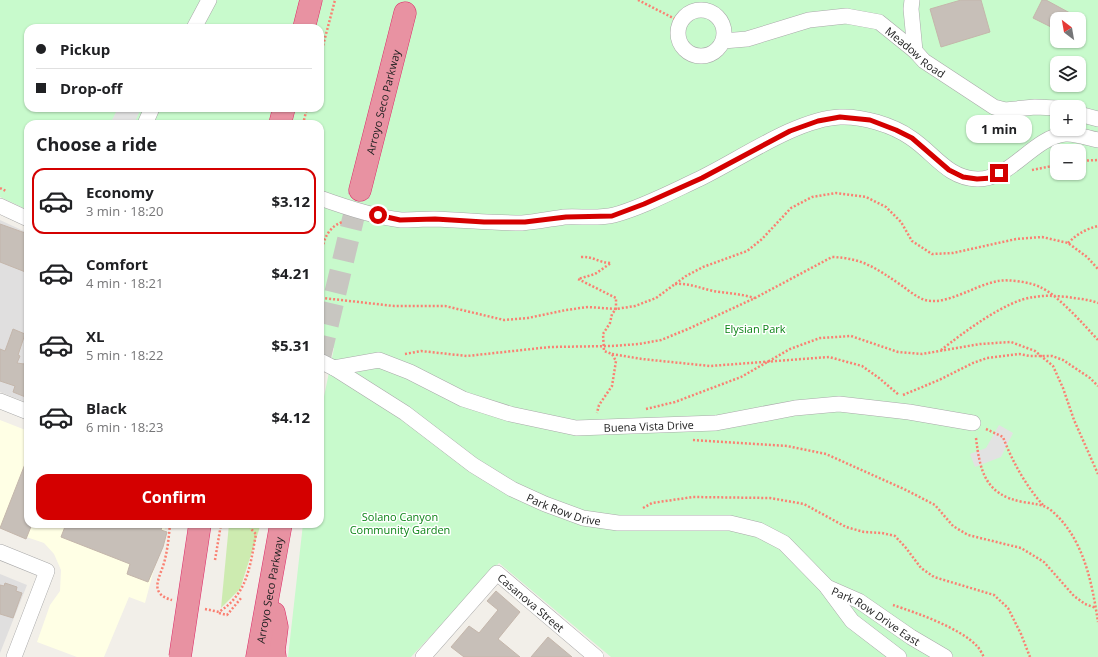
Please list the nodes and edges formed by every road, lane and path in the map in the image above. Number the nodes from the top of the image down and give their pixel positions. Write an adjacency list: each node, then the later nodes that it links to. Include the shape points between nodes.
1 (209, 0): 8 (street)
2 (312, 0): 9 (highway)
3 (335, 0): 11 (path)
4 (638, 0): 7 (path)
5 (912, 0): 12 (street)
6 (405, 13): 19 (highway, Arroyo Seco Parkway)
7 (681, 22): 10 (street, via 692,12 707,10 720,19 724,26); 10 (street, via 681,44 692,54 706,55 713,52)
8 (196, 24)
9 (305, 24)
10 (723, 41): 12 (street, Meadow Road, via 747,39 808,20 846,16 879,22)
11 (324, 43)
12 (915, 51): 13 (street, Meadow Road, via 924,61 994,107 1005,110)
13 (1050, 108)
14 (1086, 116): 15 (street)
15 (1098, 119)
16 (1098, 140): 22 (street, via 1067,134 1056,136 992,178 977,179 963,177 949,170 912,138 896,130 870,120 840,117 818,121 790,131 702,178 612,216 491,222 400,220)
17 (1098, 160): 18 (path)
18 (1086, 161)
19 (360, 190)
20 (324, 199): 22 (street)
21 (0, 206): 23 (street)
22 (367, 213): 25 (path, via 335,224)
23 (24, 218)
24 (1098, 226): 26 (path, via 1086,230)
25 (324, 237)
26 (1068, 242): 28 (path); 29 (path, via 1042,237 1016,239 953,253 932,254 912,241 901,222 886,208 866,197 836,193 812,197 791,208 747,251 703,267)
27 (582, 257): 34 (path, via 611,263 595,274 578,279 616,298)
28 (1098, 269)
29 (675, 284): 32 (path, via 682,283); 34 (path, via 656,298 635,306)
30 (1052, 296): 32 (path, via 1040,287 1019,281 999,280 954,297 925,300 861,261 832,257); 33 (path); 35 (path); 37 (path, via 1033,297 1011,303)
31 (324, 298): 34 (path, via 394,306 445,306 504,320 581,308)
32 (755, 298): 36 (path, via 661,340)
33 (1098, 303)
34 (616, 309): 36 (path, via 603,334)
35 (1098, 340)
36 (603, 346): 38 (path, via 604,351); 42 (path, via 550,346 467,356 421,351 405,354)
37 (940, 351): 39 (path, via 1011,342); 40 (path, via 922,354 898,352 851,336 820,338)
38 (612, 354): 40 (path, via 710,366); 51 (path, via 616,361 612,386 599,405 592,424)
39 (1041, 356): 44 (path, via 1063,360); 45 (path, via 1019,354 987,358); 53 (path, via 1053,366)
40 (768, 362): 45 (path, via 829,357 862,366); 49 (path, via 741,377 675,402)
41 (324, 363): 43 (street, Park Row Drive)
42 (393, 365): 43 (street, Buena Vista Drive, via 379,360); 51 (street, Buena Vista Drive, via 463,399 510,414)
43 (334, 368): 55 (street, Park Row Drive, via 405,413 473,465 512,489 583,518)
44 (1098, 386)
45 (900, 396): 47 (path)
46 (0, 401): 48 (street)
47 (883, 408): 50 (street, Buena Vista Drive); 51 (street, Buena Vista Drive, via 840,404 795,408 716,424)
48 (24, 410)
49 (645, 410)
50 (973, 423): 54 (path, via 1003,437 1032,493); 54 (path, via 978,457 984,476 993,489 1005,497)
51 (576, 428)
52 (689, 440): 67 (path, via 788,446 826,454 935,505 953,526 968,535 1021,548 1044,562 1079,600)
53 (1098, 474)
54 (1043, 506): 67 (path, via 1052,511 1066,527 1079,548)
55 (618, 523): 61 (street, Park Row Drive, via 730,523 759,530 784,543); 79 (path, via 652,503 693,497 770,498 804,504 846,527 895,536 921,568 934,578 994,595 1008,608)
56 (169, 528): 64 (path, via 165,559 157,584 159,593 164,598)
57 (199, 528): 72 (highway, bridge)
58 (251, 528): 68 (path, via 256,534 250,566 241,591)
59 (280, 528): 62 (highway, Arroyo Seco Parkway)
60 (0, 552): 71 (street, via 47,571)
61 (826, 586): 76 (street, via 852,621); 77 (street, Park Row Drive East, via 859,601)
62 (269, 589): 73 (highway, Arroyo Seco Parkway); 74 (highway, via 277,627)
63 (242, 597): 68 (path, via 227,615)
64 (178, 601)
65 (891, 604): 78 (path, via 919,613 965,636 978,647)
66 (198, 607): 68 (path)
67 (1097, 607): 69 (path)
68 (219, 612)
69 (1098, 622)
70 (425, 656): 75 (street, Casanova Street, via 497,573)
71 (14, 657)
72 (180, 657)
73 (257, 657)
74 (275, 657)
75 (596, 657)
76 (899, 657)
77 (945, 657)
78 (984, 657)
79 (1030, 657)

